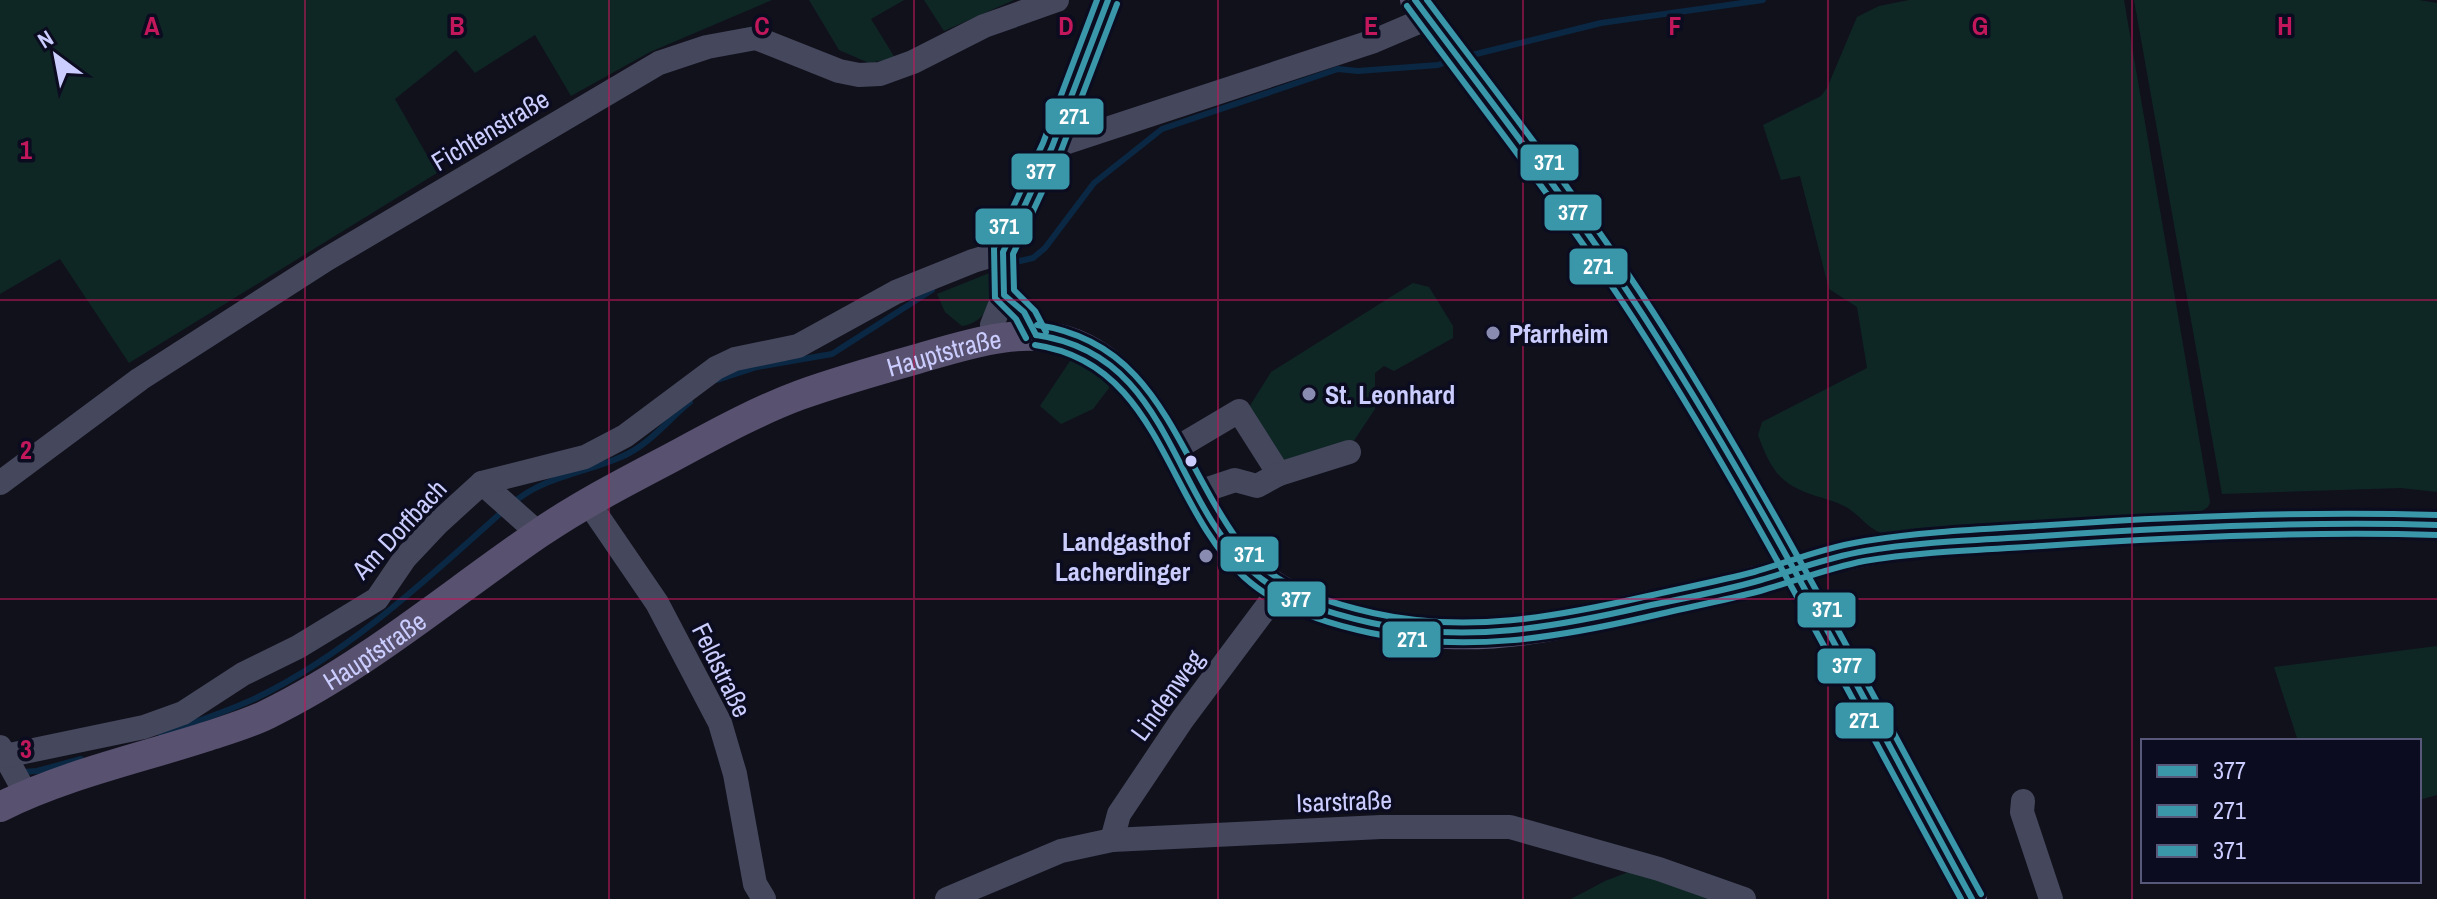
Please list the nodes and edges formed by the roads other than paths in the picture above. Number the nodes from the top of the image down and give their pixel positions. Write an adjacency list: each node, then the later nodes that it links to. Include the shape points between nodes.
1 (1057, 0): 11 (street, Fichtenstraße, via 984,26 880,74 839,71 756,38 659,63 327,259 140,379)
2 (1108, 0): 4 (street)
3 (1429, 20): 4 (street); 17 (main road, via 1653,332)
4 (1052, 147): 5 (street, via 1013,227)
5 (1004, 270): 6 (street); 7 (street); 12 (street, Am Dorfbach, via 973,261 896,292 798,346 716,368 625,436 585,457)
6 (1036, 335): 7 (main road, Hauptstraße); 8 (main road, Hauptstraße, via 1070,341 1116,369)
7 (993, 341): 14 (main road, Hauptstraße, via 794,397)
8 (1175, 449): 10 (street, via 1239,411); 13 (main road, Hauptstraße)
9 (1349, 452): 10 (street)
10 (1279, 474): 13 (street, via 1257,486 1235,480)
11 (0, 483)
12 (482, 483): 16 (street); 19 (street, Am Dorfbach, via 405,558 377,599 183,713)
13 (1196, 493): 18 (main road, Hauptstraße, via 1238,556)
14 (588, 502): 16 (main road, Hauptstraße); 22 (street, Feldstraße, via 657,603 720,723 735,774)
15 (2437, 525): 17 (main road, Hauptstraße, via 2221,525 2049,535 1863,552)
16 (530, 526): 19 (main road, Hauptstraße, via 394,639 263,717)
17 (1794, 569): 18 (main road, Hauptstraße, via 1745,585 1554,627 1494,634 1395,628); 25 (main road)
18 (1280, 589): 21 (street, Lindenweg, via 1119,814)
19 (10, 775)
20 (2023, 801): 26 (street)
21 (1112, 840): 23 (street, Isarstraße, via 1061,851); 24 (street, Isarstraße, via 1381,827 1510,827)
22 (755, 894)
23 (947, 899)
24 (1744, 899)
25 (1972, 899)
26 (2051, 899)

